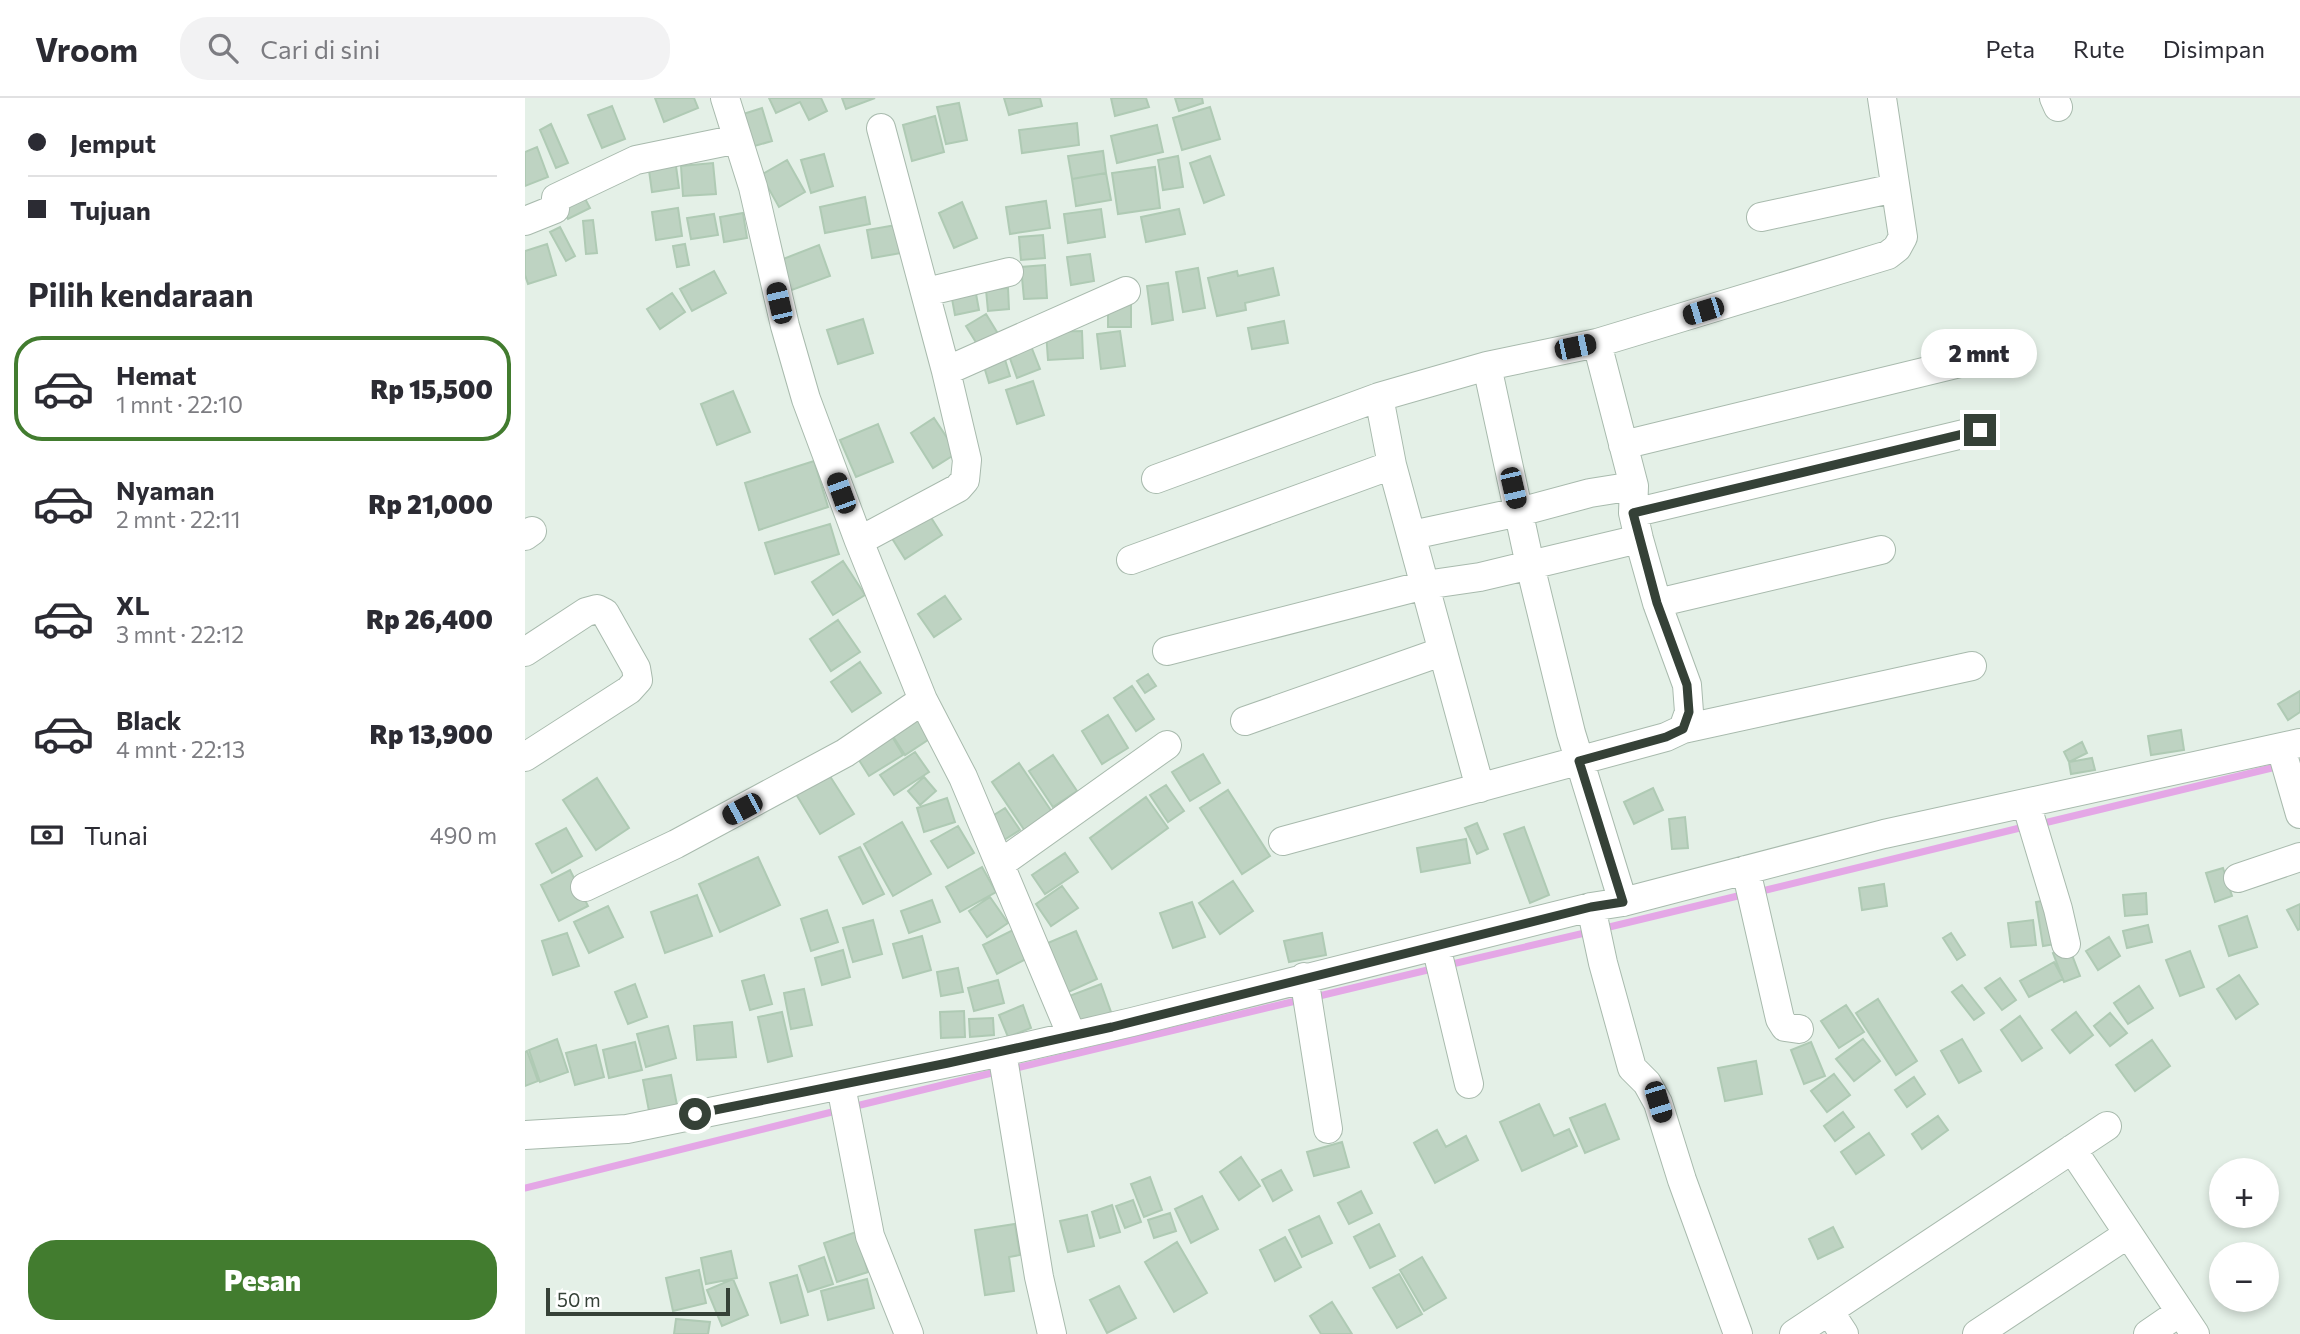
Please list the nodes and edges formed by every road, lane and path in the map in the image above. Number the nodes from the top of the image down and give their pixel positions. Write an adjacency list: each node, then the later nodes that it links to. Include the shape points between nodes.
1 (725, 98): 4 (street)
2 (1882, 98): 5 (street)
3 (881, 128): 10 (street)
4 (738, 139): 7 (street, via 636,160 556,198 555,209); 23 (street, via 806,399)
5 (1895, 188): 6 (street); 11 (street, via 1903,237 1888,255)
6 (1761, 217)
7 (525, 221)
8 (1009, 272): 10 (street)
9 (1126, 291): 14 (street)
10 (926, 292): 14 (street)
11 (1597, 343): 13 (street); 17 (street)
12 (1985, 357): 17 (street)
13 (1487, 366): 15 (street); 20 (street)
14 (946, 372): 23 (street, via 967,460 965,480)
15 (1379, 397): 18 (street); 19 (street)
16 (1980, 430): 21 (street)
17 (1623, 445): 21 (street)
18 (1392, 466): 22 (street); 25 (street)
19 (1156, 479)
20 (1519, 512): 21 (street, via 1590,493); 22 (street); 26 (street)
21 (1635, 513): 26 (street); 28 (street)
22 (1412, 535): 27 (street)
23 (859, 541): 33 (street)
24 (1881, 550): 28 (street)
25 (1131, 560)
26 (1530, 565): 27 (street); 39 (street)
27 (1426, 585): 29 (street); 31 (street)
28 (1657, 603): 35 (street, via 1687,685 1689,712)
29 (1167, 651)
30 (525, 652): 38 (street, via 597,609 605,613 636,668 638,680)
31 (1441, 652): 34 (street); 40 (street)
32 (1972, 666): 35 (street)
33 (923, 700): 45 (street, via 964,777); 47 (street, via 845,753)
34 (1245, 721)
35 (1683, 729): 39 (street)
36 (1167, 745): 45 (street)
37 (2289, 750): 41 (street); 42 (street)
38 (525, 757)
39 (1579, 761): 40 (street); 49 (street)
40 (1480, 788): 43 (street)
41 (2300, 814)
42 (2031, 819): 48 (street, via 1884,834); 51 (street)
43 (1283, 841)
44 (2300, 857): 46 (street)
45 (1000, 864): 55 (street)
46 (2238, 877)
47 (585, 887)
48 (1750, 889): 49 (street); 54 (street, via 1780,1019 1785,1027)
49 (1623, 902): 50 (street)
50 (1593, 913): 52 (street); 68 (street, via 1632,1068 1658,1102)
51 (2066, 944)
52 (1440, 965): 53 (street); 57 (street)
53 (1308, 996): 55 (street); 60 (street)
54 (1799, 1029)
55 (1072, 1036): 56 (street)
56 (1005, 1068): 58 (street); 67 (street)
57 (1469, 1084)
58 (842, 1093): 61 (street, via 627,1129); 66 (street, via 870,1236)
59 (2107, 1126): 62 (street)
60 (1328, 1129)
61 (525, 1135)
62 (2072, 1149): 63 (street); 64 (street)
63 (2128, 1234): 65 (street); 70 (street)
64 (1836, 1323): 69 (street)
65 (2187, 1323): 71 (street)
66 (909, 1334)
67 (1052, 1334)
68 (1738, 1334)
69 (1794, 1334)
70 (1977, 1334)
71 (2148, 1334)

